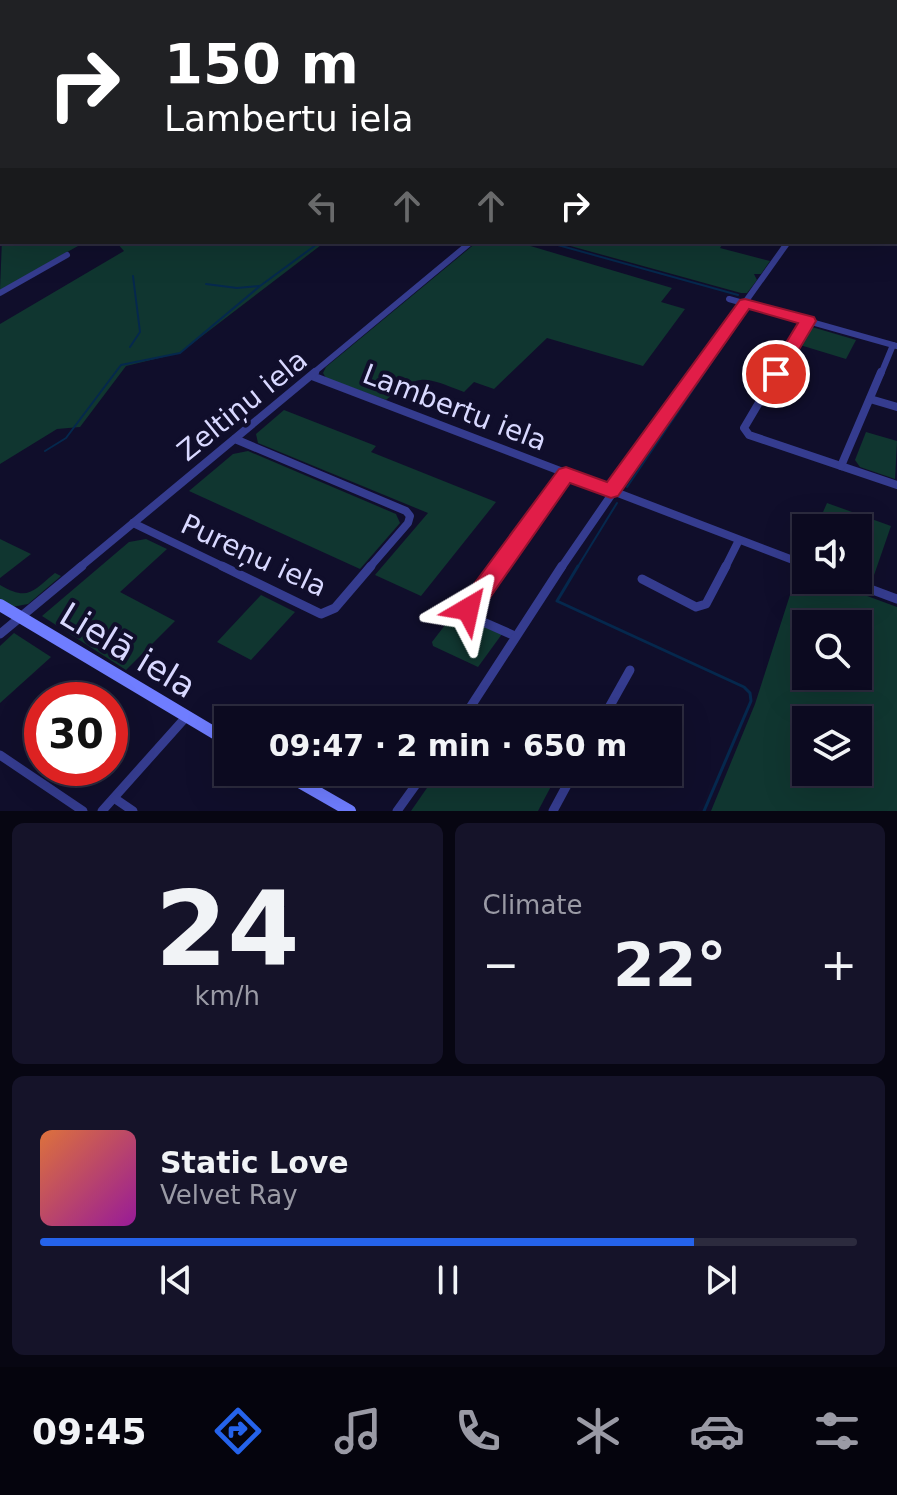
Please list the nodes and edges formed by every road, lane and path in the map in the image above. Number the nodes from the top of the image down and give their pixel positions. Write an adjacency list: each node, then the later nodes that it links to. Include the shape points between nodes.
1 (469, 244): 9 (street, Zeltiņu iela)
2 (787, 244): 6 (street)
3 (67, 255): 4 (street)
4 (0, 293)
5 (729, 299): 6 (street)
6 (745, 303): 7 (street); 16 (street)
7 (808, 321): 8 (street); 13 (street, via 744,428 749,435)
8 (895, 345): 10 (street)
9 (312, 376): 12 (street, Zeltiņu iela); 14 (street, Lambertu iela)
10 (870, 399): 11 (street); 13 (street)
11 (897, 407)
12 (235, 439): 17 (street, Zeltiņu iela); 17 (street, Pureņu iela, via 410,516 335,608 321,614)
13 (841, 466): 15 (street)
14 (566, 474): 16 (street, Lambertu iela); 26 (street, via 468,609 472,617)
15 (897, 485)
16 (611, 491): 18 (street, Lambertu iela); 26 (street)
17 (133, 523): 24 (street, Zeltiņu iela)
18 (739, 540): 19 (street, Lambertu iela); 20 (street, via 706,604 696,607)
19 (792, 560)
20 (642, 579)
21 (872, 590): 22 (street)
22 (897, 599)
23 (0, 605): 24 (street, Lielā iela)
24 (19, 617): 25 (street); 30 (street, Lielā iela)
25 (0, 634)
26 (515, 636): 28 (street)
27 (630, 670): 29 (street)
28 (471, 706)
29 (610, 706)
30 (186, 717): 31 (street, Lielā iela); 36 (street)
31 (214, 733)
32 (0, 755): 37 (street)
33 (306, 786): 40 (street)
34 (415, 786): 41 (street)
35 (566, 786): 42 (street)
36 (114, 798): 38 (street); 39 (street)
37 (83, 811)
38 (102, 811)
39 (133, 811)
40 (350, 811)
41 (397, 811)
42 (553, 811)

